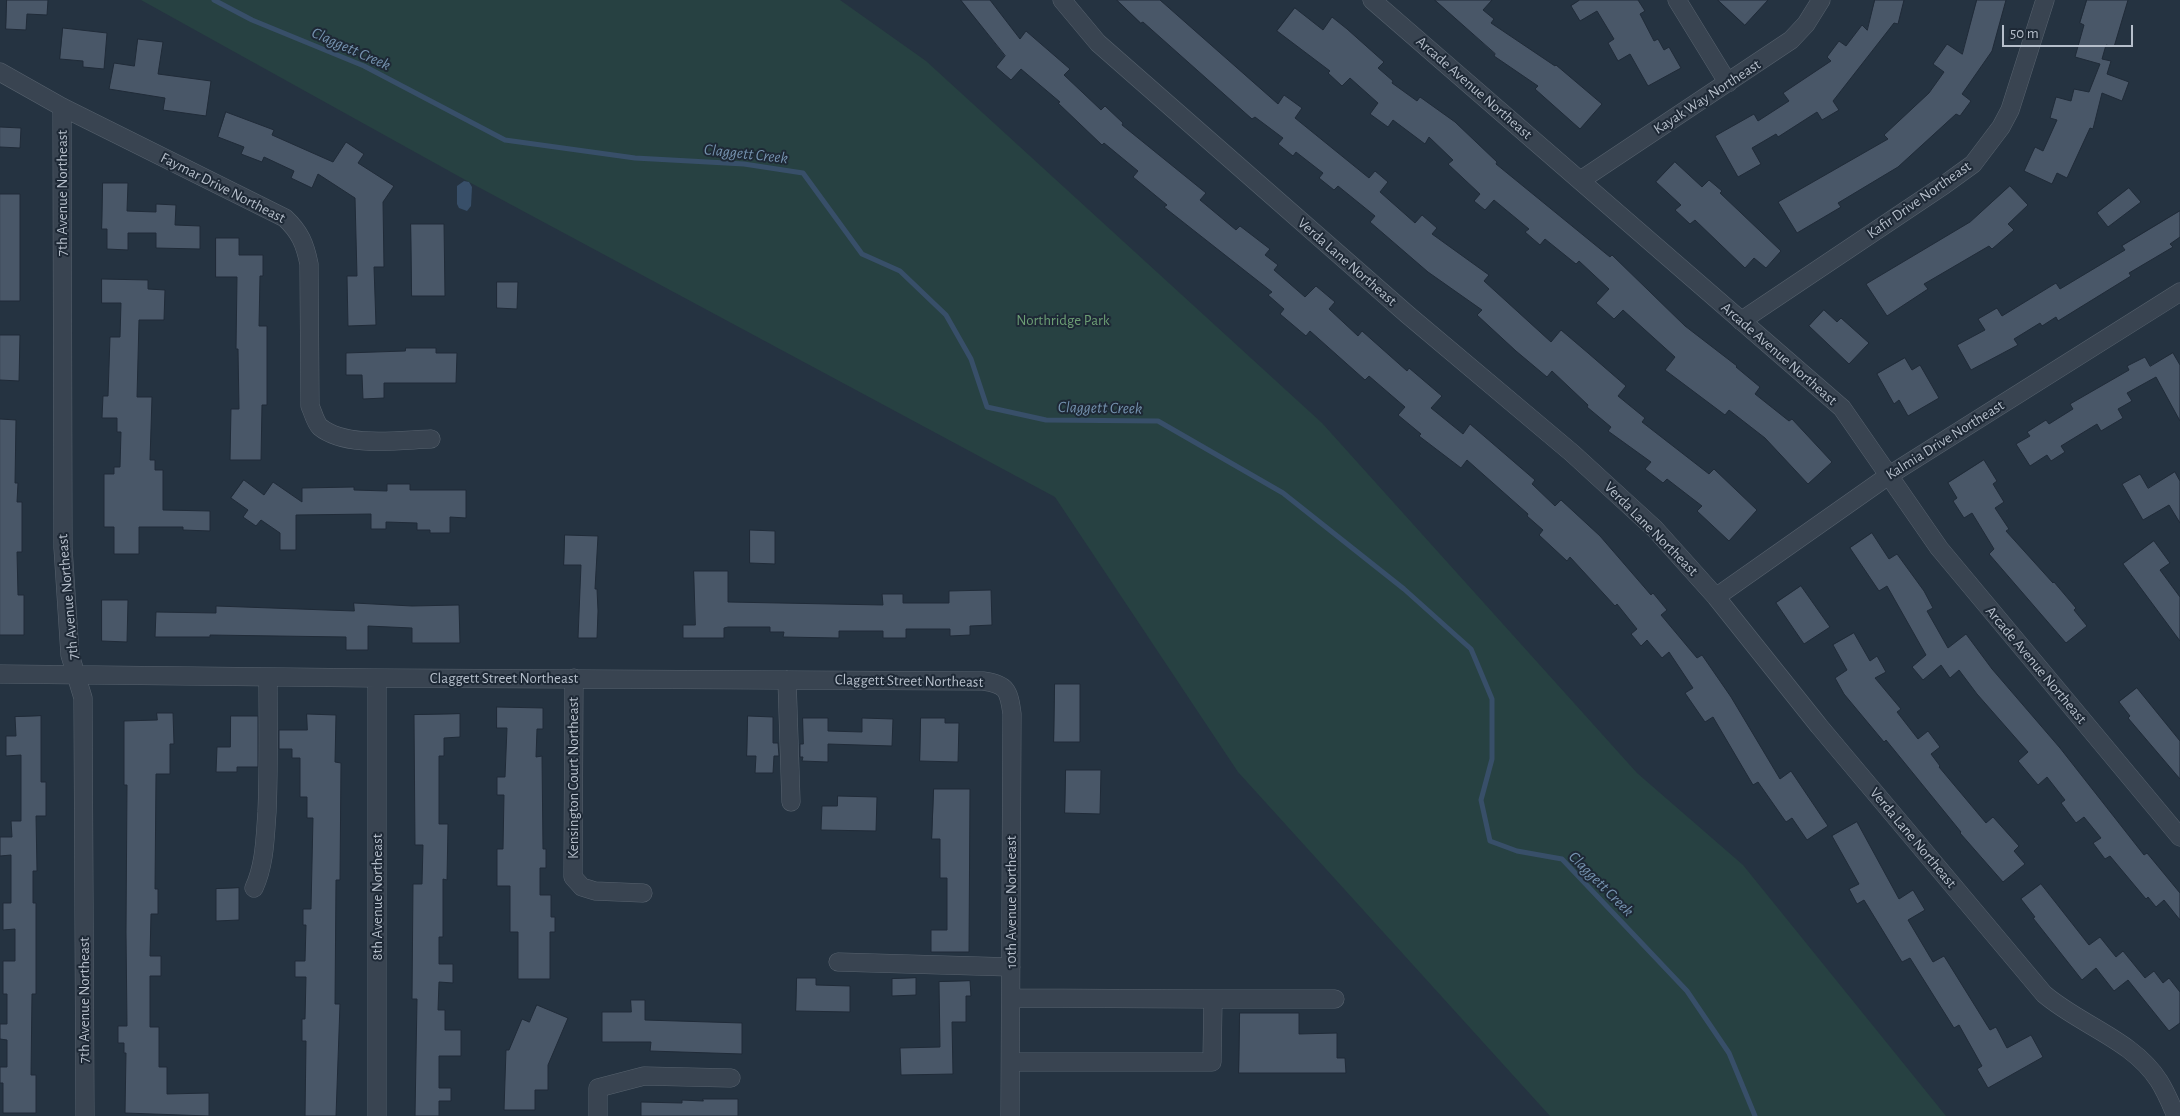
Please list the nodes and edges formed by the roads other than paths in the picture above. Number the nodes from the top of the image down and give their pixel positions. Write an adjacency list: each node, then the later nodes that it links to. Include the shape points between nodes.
1 (1062, 0): 14 (street, Verda Lane Northeast, via 1098,43 1401,309 1615,491 1655,529)
2 (1372, 0): 9 (street, Arcade Avenue Northeast)
3 (1677, 0): 7 (street)
4 (1821, 0): 7 (street, Kayak Way Northeast, via 1791,40)
5 (2045, 0): 11 (street, Kafir Drive Northeast, via 2010,110 1973,164)
6 (0, 72): 8 (street, Faymar Drive Northeast)
7 (1728, 83): 9 (street, Kayak Way Northeast)
8 (62, 107): 12 (street, Faymar Drive Northeast, via 285,218 305,244 309,264 310,406 318,426 336,437 356,440); 16 (street, 7th Avenue Northeast, via 63,548 70,655)
9 (1581, 180): 11 (street, Arcade Avenue Northeast)
10 (2179, 295): 13 (street, Kalmia Drive Northeast)
11 (1741, 321): 13 (street, Arcade Avenue Northeast, via 1842,408)
12 (431, 439)
13 (1888, 476): 14 (street, Kalmia Drive Northeast); 23 (street, Arcade Avenue Northeast, via 1939,548)
14 (1716, 597): 37 (street, Verda Lane Northeast, via 1819,726 2044,994 2140,1059 2159,1081)
15 (0, 674): 16 (street, Claggett Street Northeast)
16 (76, 674): 17 (street, Claggett Street Northeast); 33 (street, 7th Avenue Northeast, via 83,698)
17 (268, 677): 18 (street, Claggett Street Northeast); 24 (street, via 265,834 261,871)
18 (377, 678): 19 (street, Claggett Street Northeast); 34 (street, 8th Avenue Northeast)
19 (574, 678): 20 (street, Claggett Street Northeast); 25 (street, Kensington Court Northeast, via 573,877 582,887 595,891)
20 (787, 680): 21 (street, Claggett Street Northeast, via 983,681); 22 (street)
21 (1006, 689): 27 (street, 10th Avenue Northeast, via 1012,714)
22 (791, 802)
23 (2180, 837)
24 (254, 888)
25 (642, 893)
26 (838, 962): 27 (street)
27 (1011, 966): 28 (street, 10th Avenue Northeast)
28 (1011, 998): 29 (street); 31 (street, 10th Avenue Northeast)
29 (1213, 999): 30 (street); 31 (street, via 1212,1062)
30 (1334, 999)
31 (1011, 1062): 36 (street, 10th Avenue Northeast)
32 (731, 1078): 35 (street, via 644,1076 598,1088)
33 (85, 1116)
34 (377, 1116)
35 (598, 1116)
36 (1010, 1116)
37 (2176, 1116)

